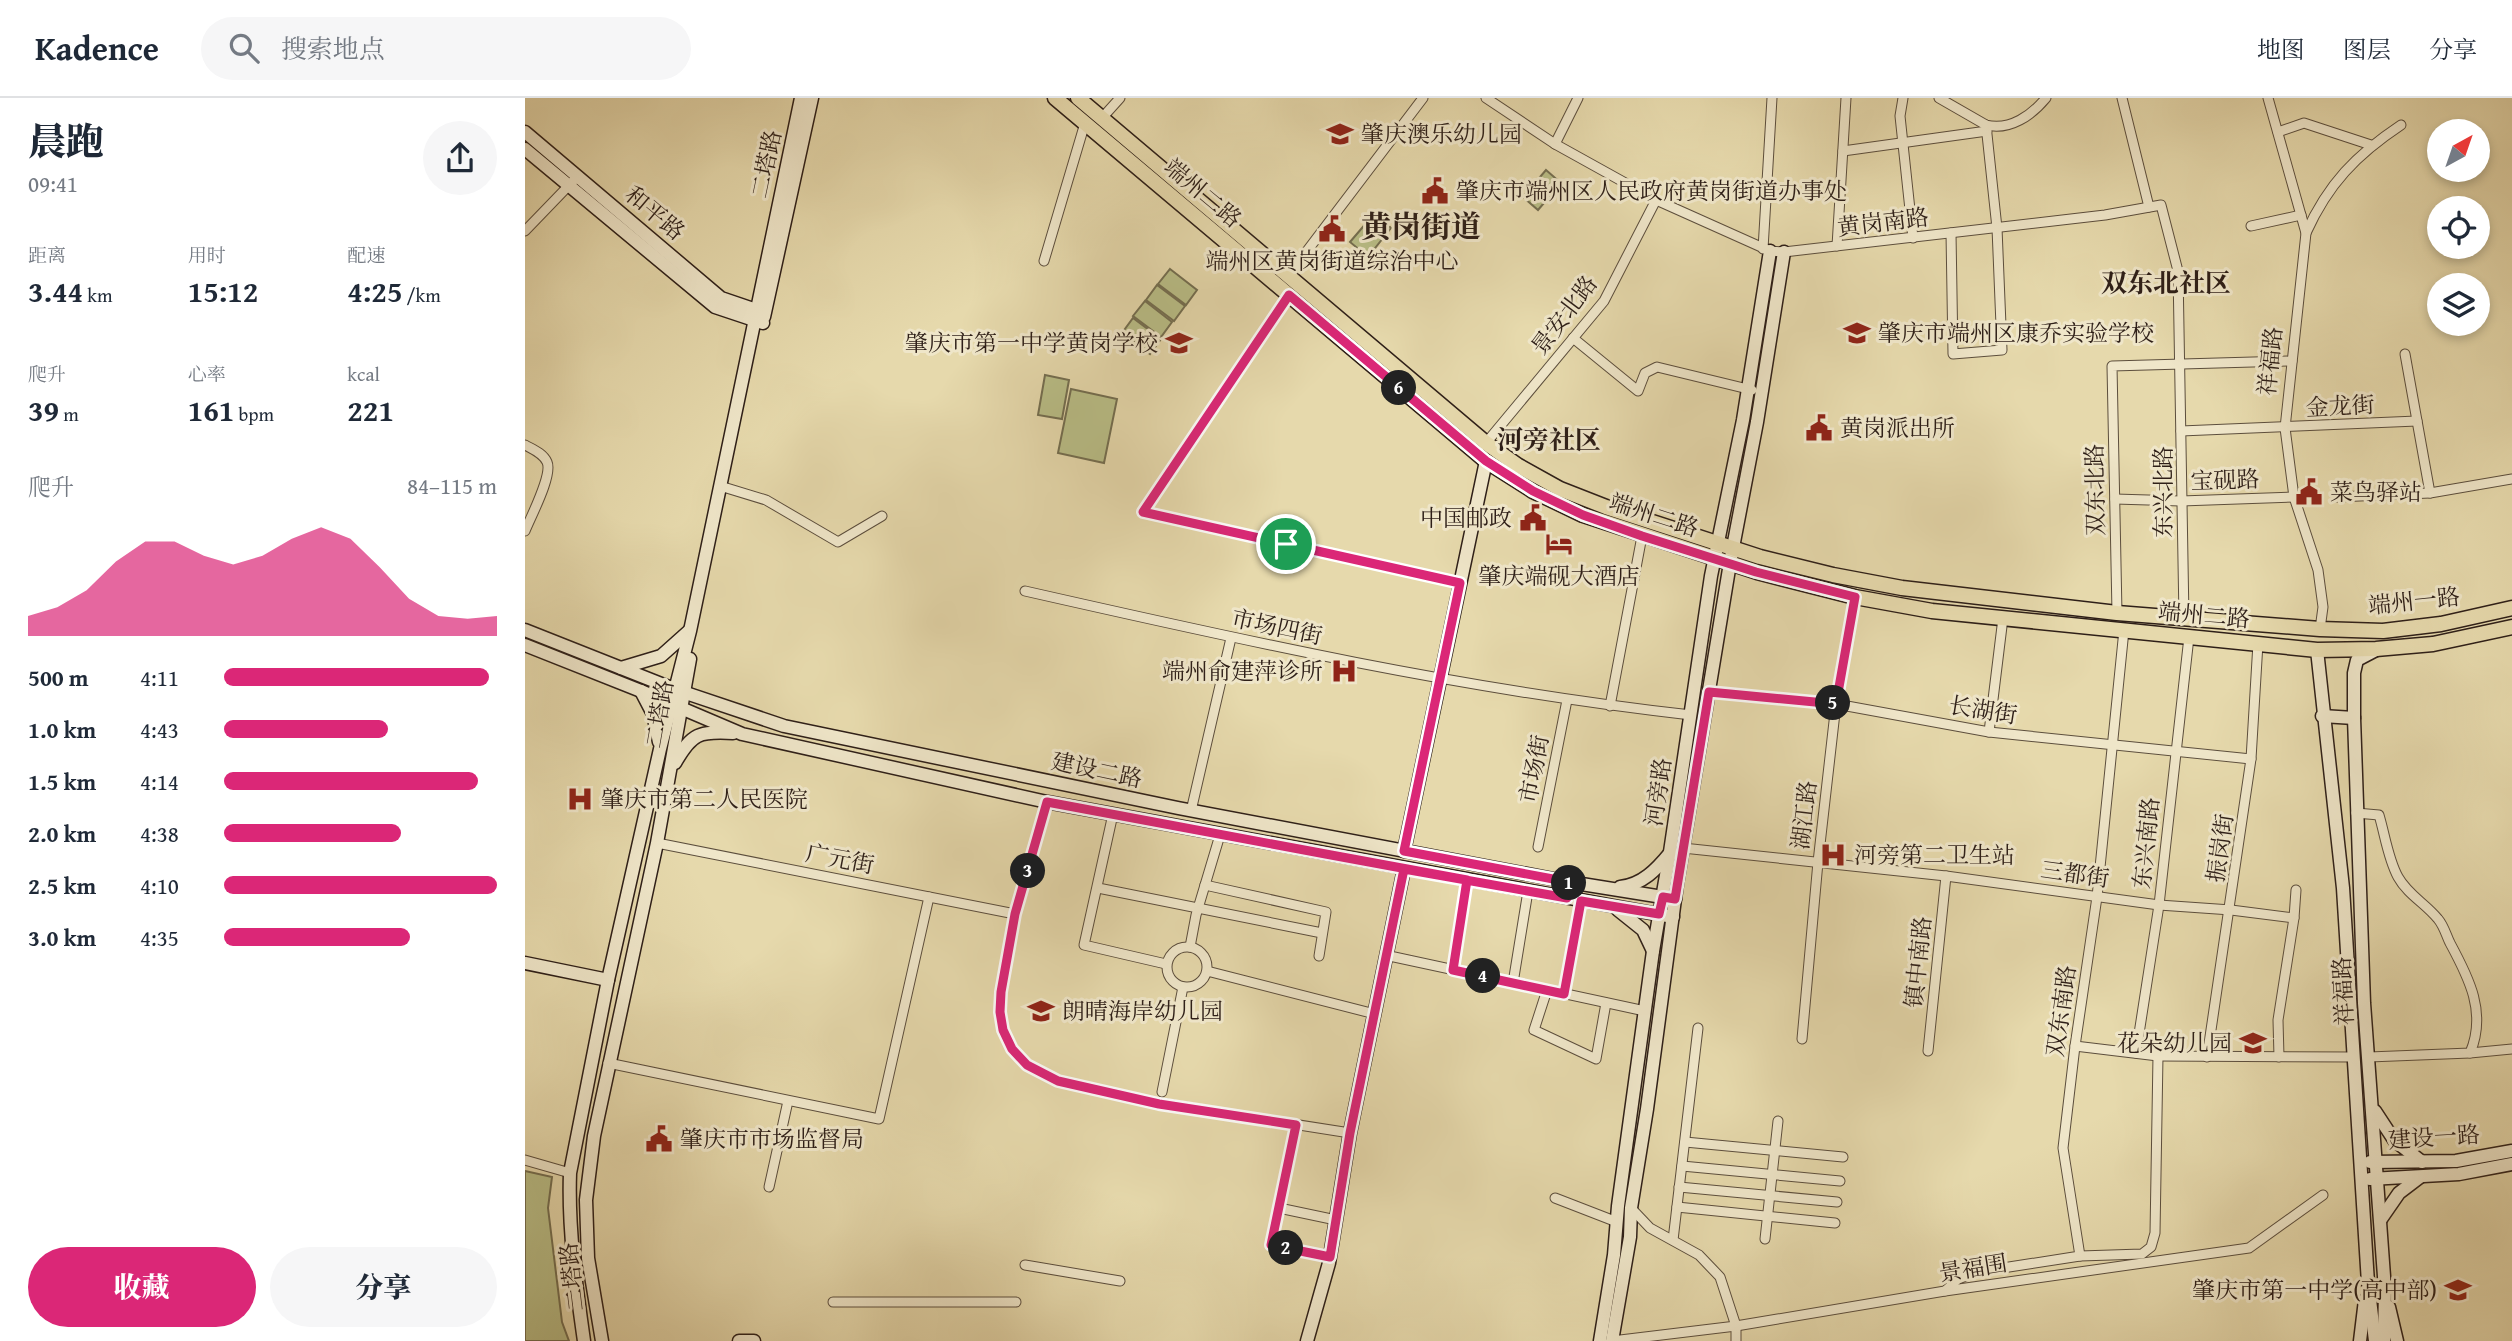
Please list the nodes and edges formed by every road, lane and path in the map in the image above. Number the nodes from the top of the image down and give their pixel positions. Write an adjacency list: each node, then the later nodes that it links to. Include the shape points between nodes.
1 (801, 98): 42 (street, 二塔路)
2 (812, 98): 42 (street, 二塔路)
3 (1055, 98): 17 (main road, 端州二路)
4 (1078, 98): 16 (main road, 端州二路)
5 (1120, 98): 16 (street)
6 (1423, 98): 40 (street)
7 (1486, 98): 22 (street)
8 (1578, 98): 22 (street)
9 (1772, 98): 38 (street, 河旁路)
10 (1846, 98): 26 (street)
11 (1903, 98): 23 (street)
12 (1939, 98): 19 (street)
13 (2046, 98): 19 (street, via 2024,119)
14 (2122, 98): 29 (street)
15 (2268, 98): 21 (street, 祥福路)
16 (1102, 118): 40 (main road, 端州二路)
17 (1085, 123): 39 (street); 41 (main road, 端州二路)
18 (2401, 125): 24 (street)
19 (1987, 128): 23 (street); 32 (street)
20 (525, 132): 27 (street, 和平路)
21 (2278, 132): 24 (street, via 2304,122); 30 (street, 祥福路)
22 (1555, 144): 28 (street)
23 (1903, 144): 26 (street); 36 (street)
24 (2371, 145): 35 (street, via 2340,176)
25 (525, 149): 27 (street, 和平路)
26 (1843, 151): 37 (street)
27 (574, 181): 33 (street); 42 (street, 和平路, via 721,298)
28 (1655, 200): 38 (street); 43 (street, 景安北路, via 1604,301)
29 (2149, 207): 32 (street, 黄岗南路); 46 (street, via 2161,205 2178,271)
30 (2301, 215): 31 (street); 35 (street, 祥福路)
31 (2251, 226)
32 (1997, 228): 34 (street, 黄岗南路); 34 (street, via 2002,350 1953,354)
33 (525, 231)
34 (1951, 233): 36 (street, 黄岗南路)
35 (2306, 233): 45 (street, 祥福路)
36 (1913, 238): 37 (street, 黄岗南路)
37 (1837, 246): 38 (street, 黄岗南路)
38 (1772, 251): 47 (street, 河旁路); 48 (street, 河旁路)
39 (1044, 261)
40 (1288, 276): 52 (main road, 端州二路)
41 (1289, 295): 54 (main road, 端州二路); 73 (street, via 1143,512)
42 (760, 317): 56 (street, 二塔路)
43 (1573, 338): 47 (street, via 1638,391 1645,373 1657,367); 52 (street, 景安北路)
44 (2405, 354): 49 (street)
45 (2292, 361): 46 (street); 50 (street, 祥福路)
46 (2180, 364): 51 (street, 东兴北路); 60 (street, 双东北路, via 2112,366)
47 (1748, 389): 48 (street); 66 (street, 河旁路)
48 (1762, 393): 68 (street, 河旁路)
49 (2417, 421): 50 (street, 金龙街); 57 (street)
50 (2285, 428): 51 (street, 金龙街); 58 (street, 祥福路)
51 (2182, 431): 61 (street, 东兴北路)
52 (1486, 443): 63 (main road, 端州二路, via 1560,489)
53 (525, 445): 64 (street, via 542,455 549,474)
54 (1486, 461): 65 (main road, 端州二路, via 1570,509); 73 (street)
55 (2512, 480): 57 (street)
56 (723, 487): 62 (street, via 766,500 838,542); 84 (street, 二塔路); 94 (street, 二塔路)
57 (2430, 493): 59 (street)
58 (2294, 497): 61 (street, 宝砚路); 81 (street, 祥福路, via 2318,570 2323,607)
59 (2337, 497)
60 (2115, 499): 61 (street, 宝砚路); 77 (street, 双东北路)
61 (2181, 500): 79 (street, 东兴北路)
62 (882, 516)
63 (1672, 528): 66 (main road, 端州二路); 67 (main road)
64 (525, 531)
65 (1642, 536): 67 (main road, 端州二路); 99 (street)
66 (1716, 542): 68 (main road, 端州二路); 70 (street, 河旁路)
67 (1667, 544): 70 (main road, 端州二路)
68 (1733, 548): 69 (main road, 端州二路); 71 (street, 河旁路)
69 (1760, 557): 72 (main road); 77 (main road, 端州二路, via 1902,588)
70 (1714, 558): 71 (main road, 端州二路); 100 (street, 河旁路)
71 (1730, 564): 72 (main road, 端州二路); 95 (street, 河旁路)
72 (1756, 572): 75 (main road, 端州二路)
73 (1460, 583): 92 (street)
74 (1025, 591): 86 (street, 市场四街)
75 (1855, 597): 78 (main road, 端州二路); 97 (street, 湖江路)
76 (2512, 608): 81 (main road, 端州一路, via 2383,631)
77 (2117, 613): 79 (main road, 端州二路)
78 (2003, 618): 83 (main road, 端州二路); 104 (street)
79 (2184, 619): 81 (main road, 端州二路)
80 (2512, 626): 89 (main road, 端州一路, via 2433,644)
81 (2320, 629)
82 (525, 630): 91 (street, 建设二路)
83 (2124, 630): 85 (main road, 端州二路); 107 (street, 双东南路)
84 (690, 631): 91 (street, via 661,656); 94 (street, 二塔路)
85 (2189, 637): 87 (main road, 端州二路); 109 (street, 东兴南路)
86 (1231, 638): 92 (street, 市场四街); 113 (street)
87 (2258, 643): 90 (main road, 端州二路); 110 (street, 振岗街)
88 (525, 645): 93 (street, 建设二路)
89 (2376, 649): 90 (main road, 端州二路); 102 (street, 祥福路, via 2357,660)
90 (2317, 650): 101 (street, 祥福路)
91 (620, 668): 94 (street, 建设二路)
92 (1442, 680): 96 (street, 市场四街); 120 (street)
93 (642, 691): 98 (street, 建设二路); 108 (street, via 653,714)
94 (678, 691): 98 (street); 103 (street, 建设二路)
95 (1709, 692): 97 (street, 长湖街); 119 (street, 河旁路)
96 (1567, 700): 99 (street, 市场四街); 118 (street, 市场街)
97 (1836, 704): 104 (street, 长湖街); 122 (street, 湖江路)
98 (676, 706): 105 (street, 建设二路); 108 (street, 二塔路); 111 (street, 二塔路)
99 (1610, 706): 100 (street, 市场四街)
100 (1691, 715): 121 (street, 河旁路)
101 (2322, 716): 102 (street); 172 (street, 祥福路, via 2343,888)
102 (2354, 718): 114 (street, 祥福路)
103 (784, 726): 106 (street); 113 (street, 建设二路)
104 (1989, 732): 107 (street, 长湖街)
105 (742, 734): 106 (street, 建设二路); 111 (street, via 696,736)
106 (778, 742): 112 (street, 建设二路)
107 (2113, 744): 109 (street, 长湖街); 133 (street, 双东南路)
108 (660, 749): 155 (street, 二塔路)
109 (2174, 752): 110 (street, 长湖街); 137 (street, 东兴南路)
110 (2251, 759): 140 (street, 振岗街)
111 (670, 773): 117 (street, 二塔路)
112 (1047, 802): 115 (street, 建设二路); 141 (street)
113 (1191, 811): 120 (street, 建设二路)
114 (2357, 813): 168 (street, via 2379,815 2396,874 2407,891 2441,922 2464,966 2478,1009); 173 (street, 祥福路)
115 (1113, 814): 116 (street, 建设二路); 128 (street)
116 (1220, 835): 123 (street, 建设二路); 127 (street)
117 (657, 843): 132 (street, 广元街); 174 (street, 二塔路)
118 (1538, 847)
119 (1683, 848): 122 (street, 三都街); 135 (street, 河旁路)
120 (1404, 851): 126 (street, 建设二路)
121 (1670, 852): 129 (street, via 1649,876); 135 (street, 河旁路)
122 (1818, 862): 124 (street, 三都街); 163 (street, 湖江路)
123 (1404, 869): 125 (street, 建设二路); 147 (street)
124 (1946, 876): 133 (street, 三都街); 166 (street, 镇中南路)
125 (1467, 880): 131 (street, 建设二路); 151 (street)
126 (1569, 882): 129 (street, 建设二路); 134 (street)
127 (1205, 886): 139 (street); 144 (street, via 1326,912)
128 (1098, 888): 139 (street); 150 (street, via 1084,945)
129 (1613, 888): 135 (street, 建设二路)
130 (2296, 890): 143 (street)
131 (1528, 891): 134 (street, 建设二路); 154 (street)
132 (929, 897): 141 (street, 广元街); 176 (street, via 879,1119)
133 (2097, 897): 137 (street, 三都街); 164 (street, 双东南路)
134 (1567, 898): 136 (street, 建设二路)
135 (1669, 898): 142 (street, 河旁路)
136 (1581, 901): 138 (street, 建设二路); 158 (street)
137 (2159, 905): 140 (street, 三都街); 167 (street, 东兴南路)
138 (1614, 907): 142 (street, 建设二路); 146 (street, via 1643,930)
139 (1198, 908): 144 (street); 145 (street)
140 (2231, 910): 143 (street, 三都街); 170 (street, 振岗街)
141 (1015, 914): 180 (street, via 1000,1012 1012,1049 1027,1065 1058,1081 1109,1093)
142 (1666, 916): 146 (street, 河旁路); 206 (street, 河旁路)
143 (2294, 918): 171 (street, via 2278,1020)
144 (1322, 933): 148 (street)
145 (1190, 947): 150 (street, via 1176,949); 153 (street, via 1201,953)
146 (1653, 951): 160 (street, 河旁路)
147 (1385, 955): 151 (street); 161 (street)
148 (1319, 956)
149 (525, 963): 155 (street)
150 (1167, 964): 156 (street, via 1171,980)
151 (1453, 970): 154 (street)
152 (525, 971): 155 (street)
153 (1207, 971): 156 (street, via 1196,986); 161 (street)
154 (1513, 983): 157 (street)
155 (607, 984): 193 (street, 二塔路)
156 (1183, 987): 175 (street)
157 (1547, 990): 158 (street); 159 (street, via 1534,1030 1596,1059)
158 (1564, 994): 159 (street)
159 (1606, 1003): 160 (street)
160 (1645, 1011): 211 (street, 河旁路)
161 (1375, 1014): 181 (street)
162 (1698, 1028): 182 (street)
163 (1802, 1039)
164 (2074, 1046): 167 (street); 217 (street, 双东南路, via 2063,1148)
165 (2509, 1050): 168 (street)
166 (1928, 1051)
167 (2136, 1053): 169 (street)
168 (2470, 1054): 173 (street)
169 (2158, 1056): 170 (street); 217 (street, via 2151,1247 2142,1254)
170 (2207, 1057): 171 (street)
171 (2279, 1057): 172 (street)
172 (2354, 1057): 177 (street, 祥福路)
173 (2369, 1057): 178 (street, 祥福路)
174 (608, 1063): 176 (street); 224 (street, 二塔路, via 586,1200)
175 (1162, 1093)
176 (787, 1101): 198 (street)
177 (2357, 1105): 178 (street); 188 (street, 祥福路)
178 (2373, 1107): 187 (street, 祥福路); 191 (street, via 2394,1140)
179 (1778, 1121): 183 (street)
180 (1296, 1125): 181 (street); 205 (street)
181 (1350, 1133): 208 (street)
182 (1685, 1142): 183 (street); 190 (street)
183 (1775, 1151): 185 (street); 194 (street)
184 (2512, 1151): 192 (street, 建设一路)
185 (1843, 1157)
186 (525, 1160): 193 (street)
187 (2377, 1162): 188 (street, 建设一路); 191 (street, 建设一路); 195 (street, 祥福路)
188 (2359, 1163): 196 (street, 祥福路)
189 (2512, 1164): 192 (street, 建设一路)
190 (1682, 1166): 194 (street); 199 (street)
191 (2422, 1168): 192 (street, 建设一路); 195 (street, 建设一路); 210 (street)
192 (2457, 1168)
193 (570, 1173): 225 (street, 二塔路)
194 (1772, 1175): 197 (street); 200 (street)
195 (2378, 1178): 196 (street, 建设一路); 210 (street, 祥福路)
196 (2361, 1179): 209 (street, 祥福路)
197 (1840, 1181)
198 (769, 1187)
199 (1679, 1187): 200 (street); 204 (street)
200 (1770, 1195): 203 (street); 207 (street)
201 (2323, 1195): 223 (street, 景福围, via 2249,1248)
202 (1555, 1198): 211 (street)
203 (1837, 1202)
204 (1677, 1207): 207 (street); 216 (street)
205 (1279, 1208): 208 (street); 218 (street, via 1271,1245)
206 (1631, 1208): 213 (street); 214 (street, 河旁路)
207 (1767, 1216): 212 (street); 215 (street)
208 (1336, 1220): 218 (street)
209 (2364, 1220): 221 (street, 祥福路); 222 (street, via 2369,1224)
210 (2381, 1220): 222 (street, 祥福路)
211 (1617, 1222): 230 (street, 河旁路)
212 (1835, 1223)
213 (1650, 1228): 214 (street); 216 (street)
214 (1630, 1237): 230 (street, 河旁路)
215 (1765, 1239)
216 (1673, 1240): 228 (street, via 1699,1255 1720,1277)
217 (2080, 1256): 223 (street, via 1977,1272 1958,1279)
218 (1330, 1257): 234 (street)
219 (1025, 1265): 220 (street)
220 (1120, 1281)
221 (2368, 1283): 236 (street); 237 (street, 祥福路)
222 (2385, 1290): 238 (street, 祥福路); 239 (street)
223 (1945, 1291): 228 (street, 景福围)
224 (593, 1295): 225 (street); 229 (street, 二塔路)
225 (578, 1298): 231 (street, 二塔路)
226 (833, 1302): 227 (street)
227 (1016, 1302)
228 (1736, 1326): 230 (street, 景福围); 235 (street)
229 (602, 1340)
230 (1606, 1340)
231 (584, 1341)
232 (739, 1341): 233 (street)
233 (754, 1341)
234 (1307, 1341)
235 (1736, 1341)
236 (2360, 1341)
237 (2375, 1341)
238 (2384, 1341)
239 (2397, 1341)

